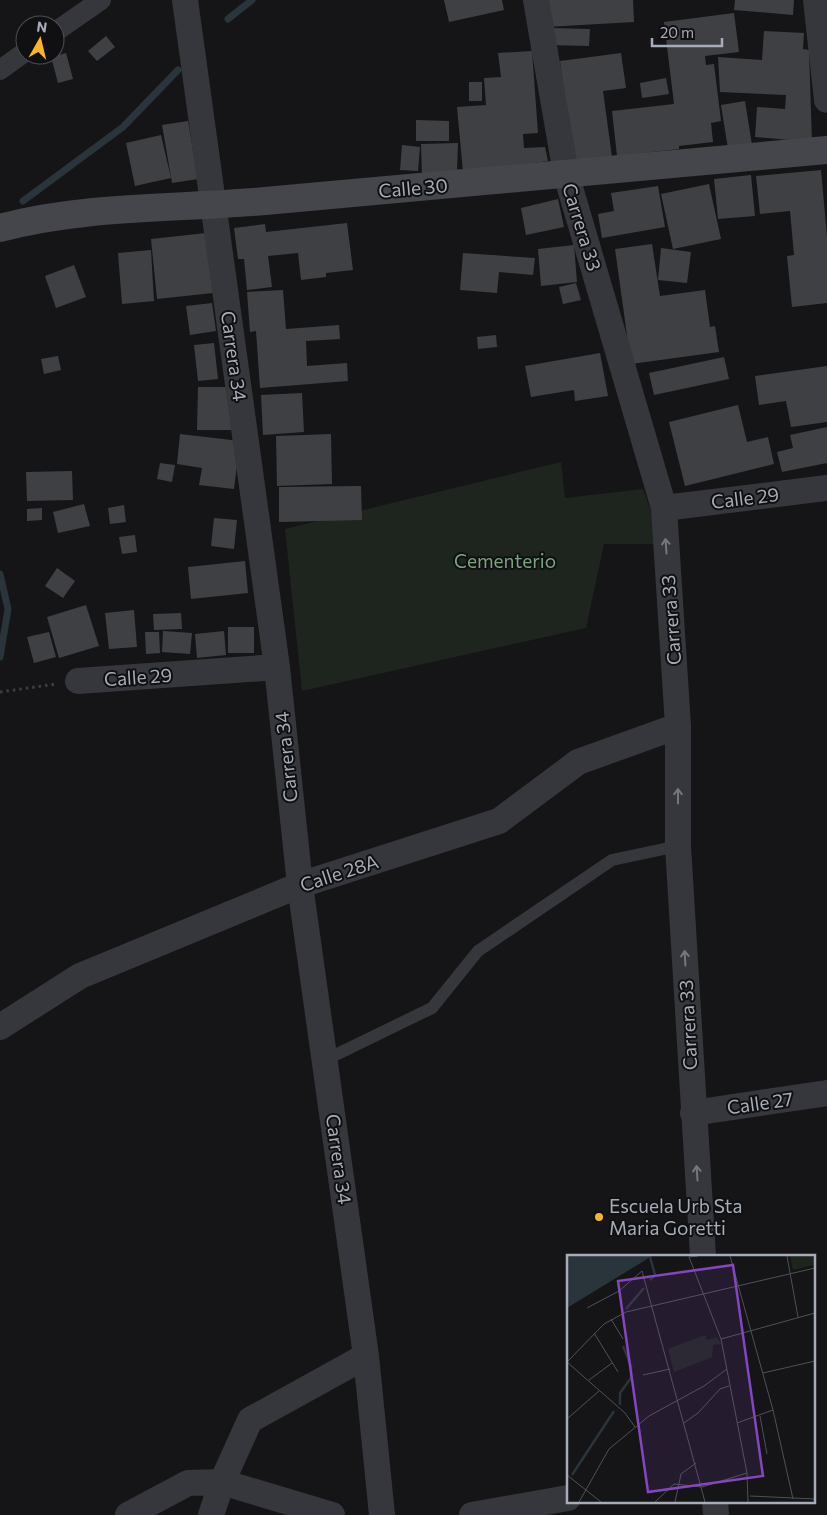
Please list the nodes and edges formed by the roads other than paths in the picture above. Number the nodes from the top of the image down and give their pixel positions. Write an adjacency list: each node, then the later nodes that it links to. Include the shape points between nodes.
1 (101, 0): 5 (street)
2 (185, 0): 11 (street, Carrera 34)
3 (536, 0): 10 (street, Carrera 33)
4 (816, 0): 8 (street)
5 (65, 25)
6 (15, 59): 7 (street)
7 (0, 70)
8 (827, 100)
9 (827, 150): 10 (main road, Calle 30)
10 (566, 174): 11 (main road, Calle 30); 14 (street, Carrera 33)
11 (214, 206): 12 (main road, Calle 30, via 92,211); 15 (street, Carrera 34)
12 (0, 228)
13 (827, 488): 14 (street, Calle 29)
14 (664, 508): 17 (street, Carrera 33, one-way to 14)
15 (277, 667): 16 (street, Calle 29); 19 (street, Carrera 34)
16 (78, 681)
17 (678, 726): 18 (street, Carrera 33, one-way to 17); 19 (street, Calle 28A, via 578,762 499,821)
18 (678, 846): 21 (lane, via 612,860 478,951 432,1008); 23 (street, Carrera 33, one-way to 18)
19 (300, 885): 20 (street, Calle 28A, via 80,976); 21 (street, Carrera 34)
20 (0, 1027)
21 (325, 1060): 25 (street, Carrera 34)
22 (827, 1093): 23 (street, Calle 27)
23 (694, 1113): 24 (street, Carrera 33, one-way to 23)
24 (703, 1255)
25 (366, 1356): 26 (street, via 250,1420); 32 (street, Carrera 34)
26 (222, 1482): 29 (street, via 188,1483); 30 (street); 31 (street)
27 (567, 1498): 33 (street)
28 (715, 1502): 34 (street)
29 (128, 1515)
30 (211, 1515)
31 (332, 1515)
32 (382, 1515)
33 (472, 1515)
34 (716, 1515)

